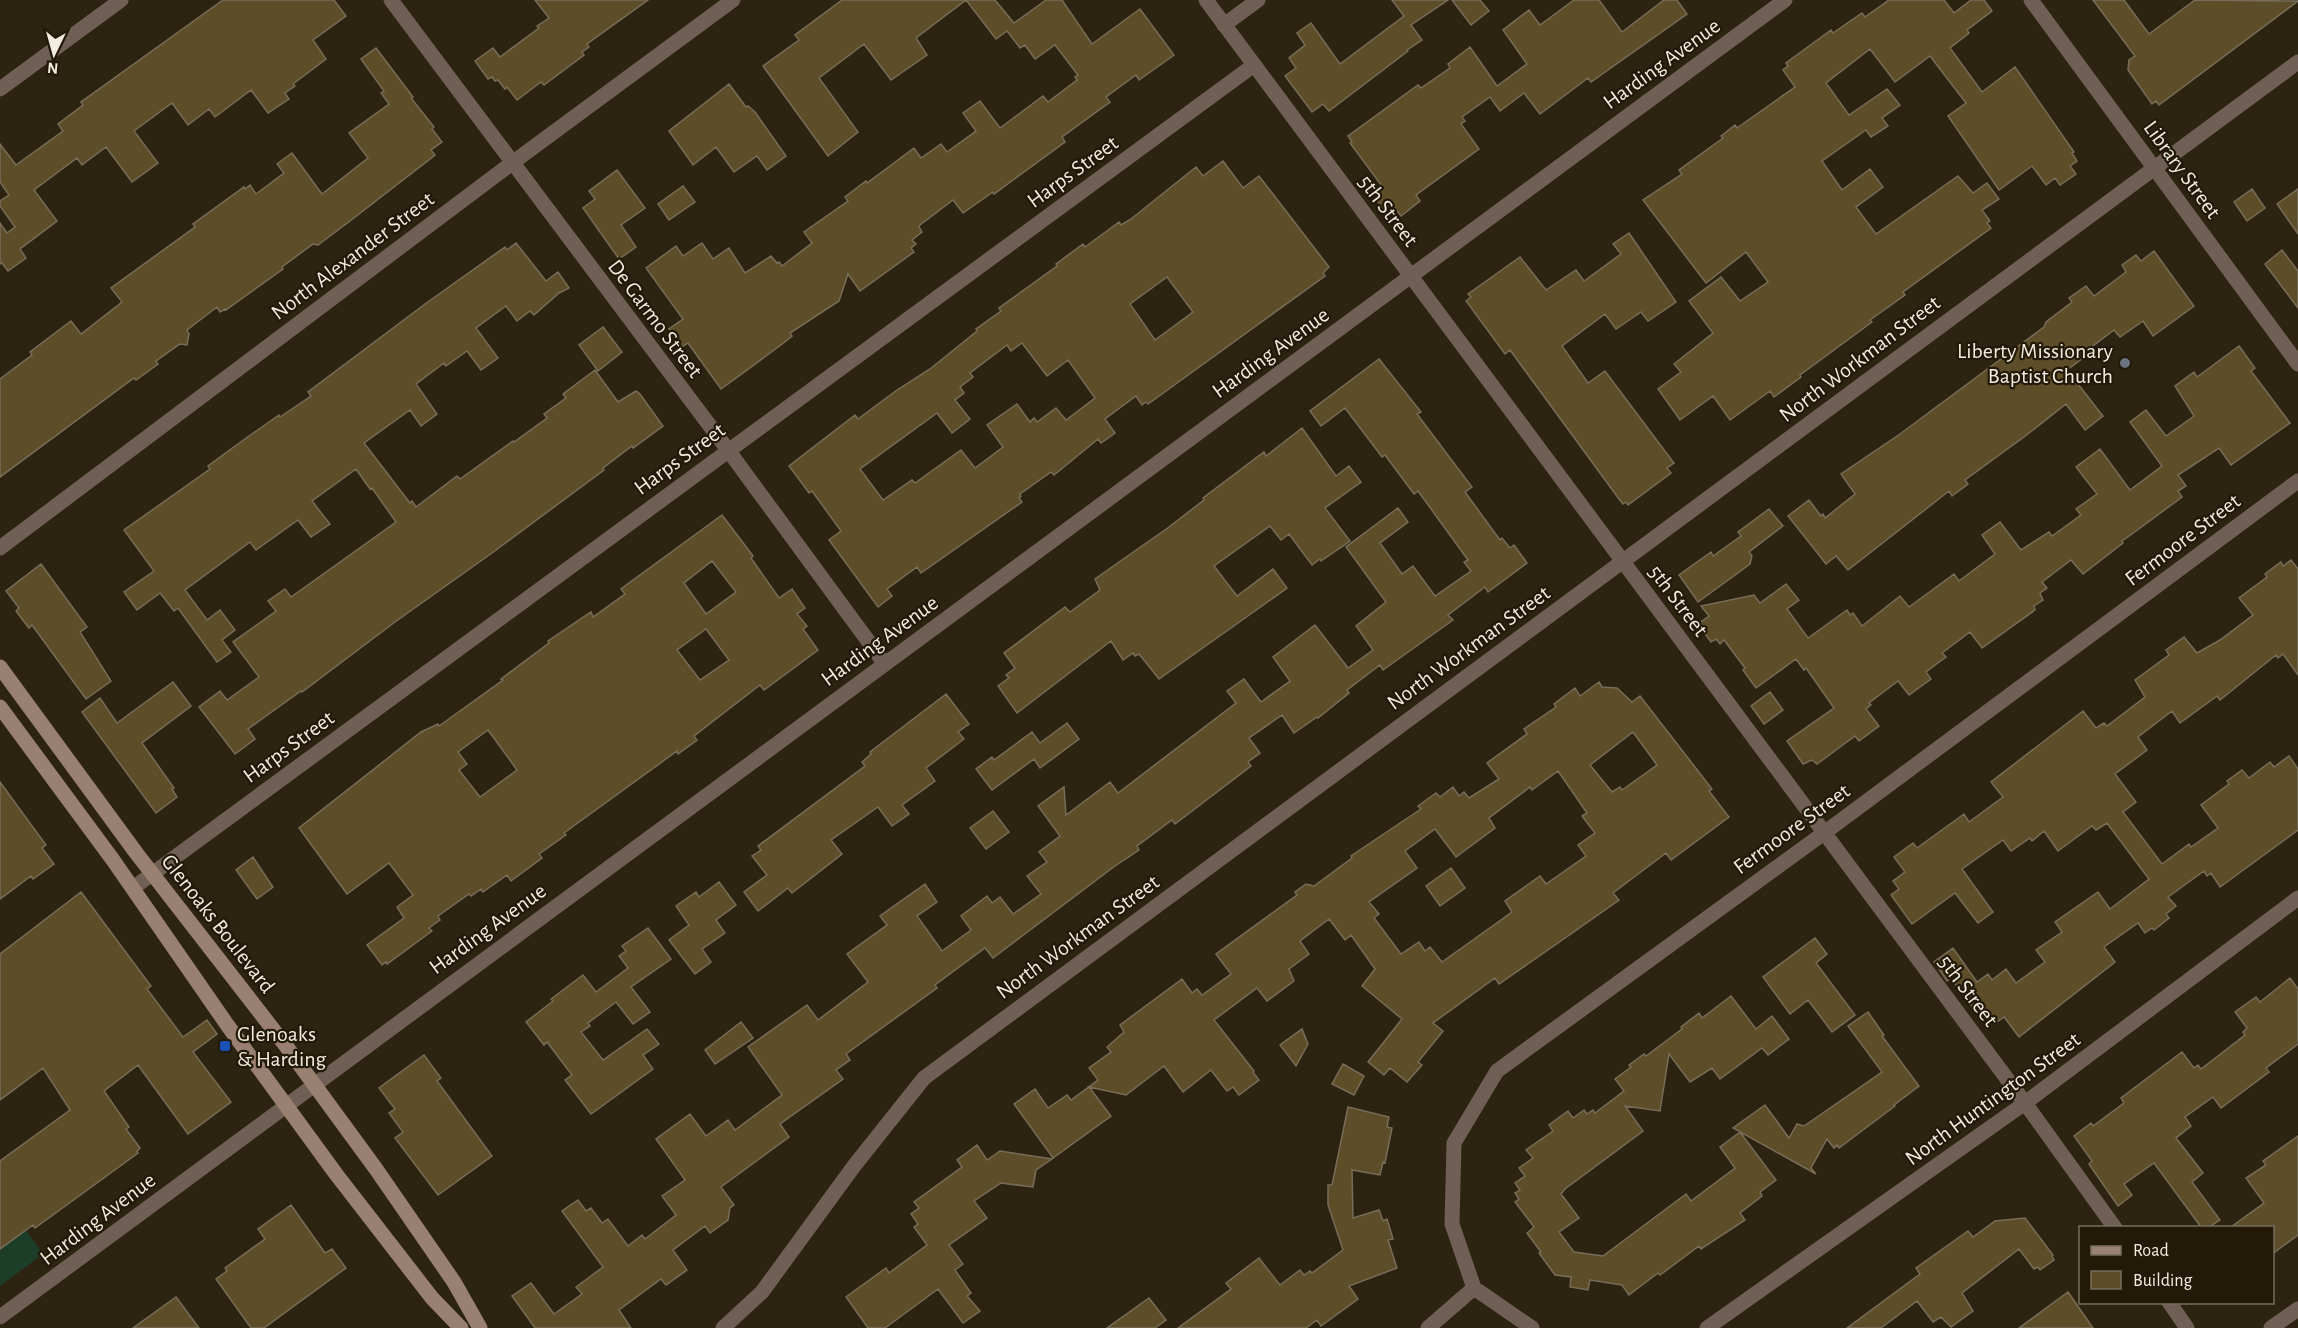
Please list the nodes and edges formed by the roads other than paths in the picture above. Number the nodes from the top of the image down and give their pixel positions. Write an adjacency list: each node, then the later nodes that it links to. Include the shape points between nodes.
1 (121, 0): 11 (street)
2 (391, 0): 12 (street, De Garmo Street)
3 (733, 0): 12 (street, North Alexander Street)
4 (1206, 0): 8 (street, 5th Street)
5 (1258, 0): 8 (street)
6 (1785, 0): 14 (street, Harding Avenue)
7 (2031, 0): 13 (street, Library Street)
8 (1224, 25): 10 (street, 5th Street)
9 (2298, 62): 13 (street, North Workman Street)
10 (1254, 65): 14 (street, 5th Street); 16 (street, Harps Street)
11 (0, 89)
12 (512, 163): 16 (street, De Garmo Street); 18 (street, North Alexander Street)
13 (2155, 168): 15 (street, Library Street); 19 (street, North Workman Street)
14 (1411, 276): 19 (street, 5th Street); 20 (street, Harding Avenue)
15 (2298, 364)
16 (728, 450): 20 (street, De Garmo Street); 24 (street, Harps Street)
17 (2298, 481): 23 (street, Fermoore Street)
18 (0, 548)
19 (1622, 561): 23 (street, 5th Street); 37 (street, North Workman Street, via 924,1078 762,1292)
20 (885, 664): 27 (street, Harding Avenue)
21 (0, 667): 24 (main road, Glenoaks Boulevard)
22 (0, 707): 25 (main road, Glenoaks Boulevard)
23 (1824, 833): 28 (street, 5th Street); 31 (street, Fermoore Street, via 1497,1071 1454,1143 1452,1224)
24 (152, 873): 25 (street, Harps Street); 27 (main road, Glenoaks Boulevard)
25 (133, 888): 29 (main road, Glenoaks Boulevard)
26 (2298, 898): 28 (street, North Huntington Street)
27 (314, 1084): 29 (street, Harding Avenue); 36 (main road, Glenoaks Boulevard, via 454,1282)
28 (2025, 1103): 30 (street, 5th Street); 40 (street, North Huntington Street)
29 (286, 1105): 34 (street, Harding Avenue); 35 (main road, Glenoaks Boulevard, via 432,1298)
30 (2114, 1226)
31 (1474, 1288): 38 (street); 39 (street)
32 (2170, 1304): 41 (street)
33 (2298, 1308): 42 (street)
34 (0, 1317)
35 (461, 1328)
36 (480, 1328)
37 (723, 1328)
38 (1428, 1328)
39 (1532, 1328)
40 (1707, 1328)
41 (2187, 1328)
42 (2271, 1328)

